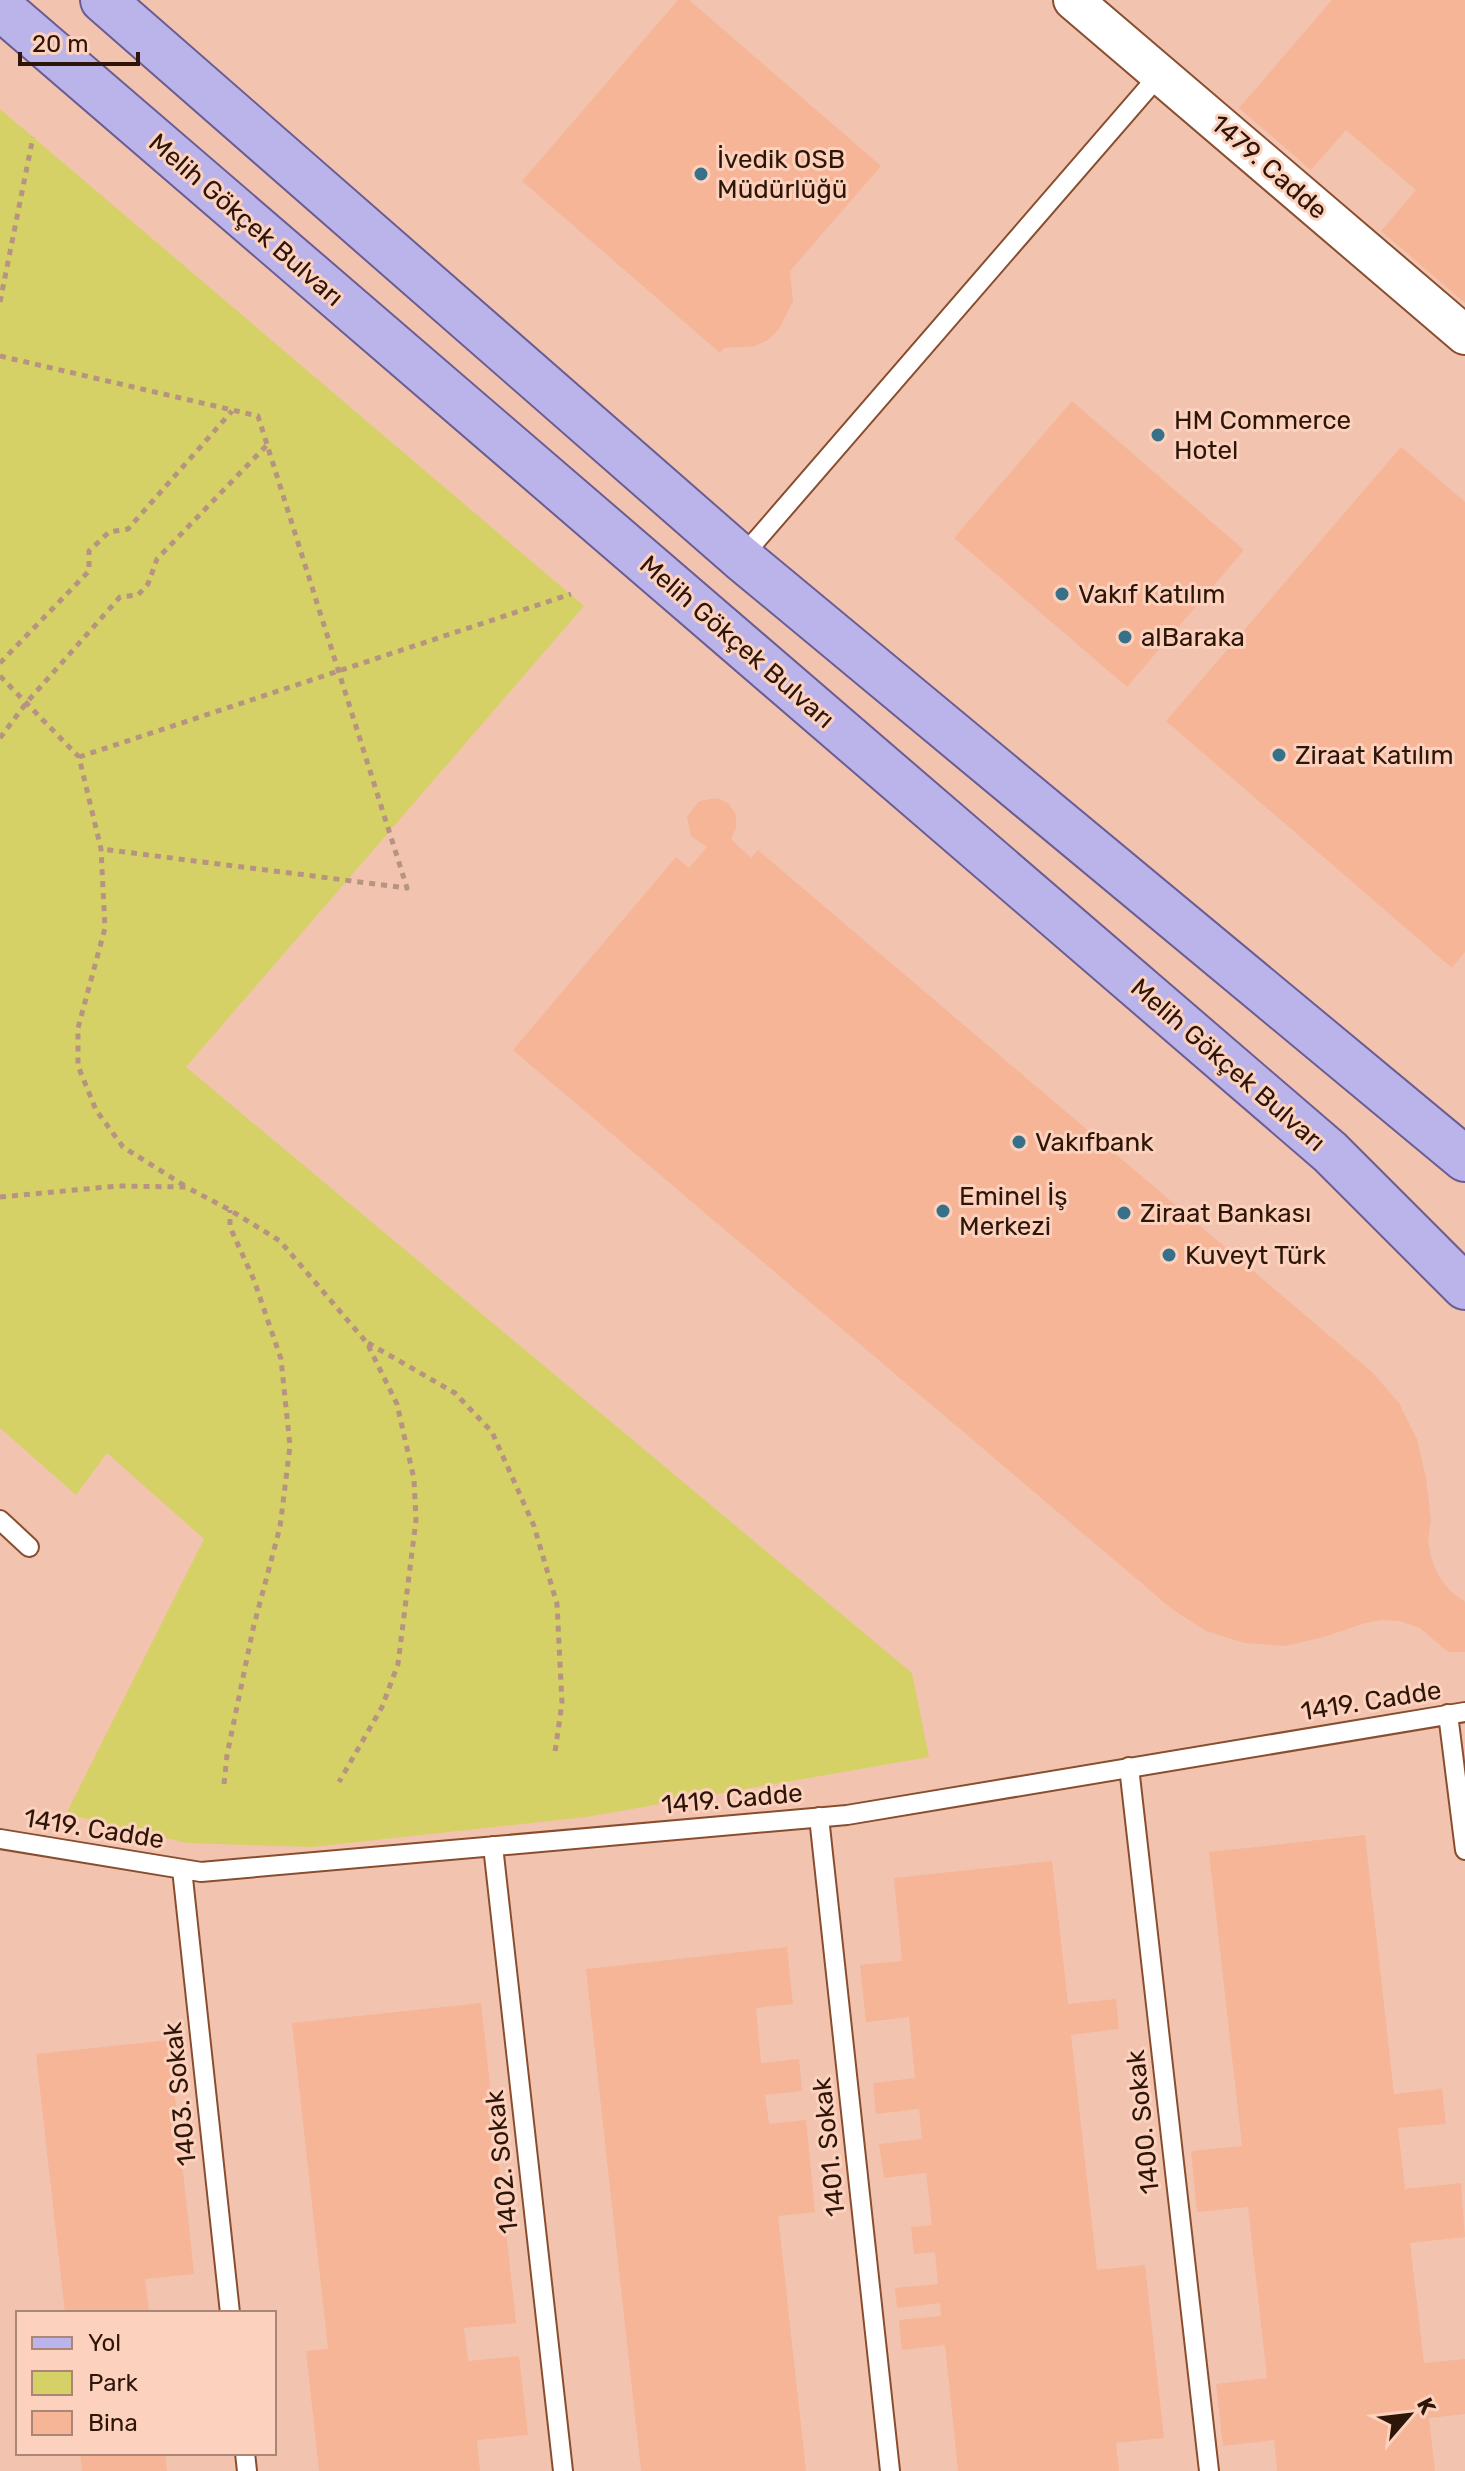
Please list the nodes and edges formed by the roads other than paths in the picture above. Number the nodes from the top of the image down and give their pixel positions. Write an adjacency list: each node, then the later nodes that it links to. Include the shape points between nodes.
1 (103, 0): 6 (main road)
2 (1073, 0): 4 (street, 1479. Cadde)
3 (0, 7): 8 (main road, Melih Gökçek Bulvarı, via 1330,1152)
4 (1160, 74): 5 (street, 1479. Cadde); 6 (lane)
5 (1465, 335)
6 (741, 558): 7 (main road)
7 (1465, 1159)
8 (1465, 1287)
9 (0, 1520): 10 (lane)
10 (29, 1547)
11 (1456, 1713): 12 (lane, 1419. Cadde); 16 (lane)
12 (1129, 1767): 13 (lane, 1419. Cadde); 21 (lane, 1400. Sokak)
13 (819, 1817): 15 (lane, 1419. Cadde); 20 (lane, 1401. Sokak)
14 (0, 1839): 17 (lane, 1419. Cadde)
15 (493, 1846): 17 (lane, 1419. Cadde, via 201,1872); 19 (lane, 1402. Sokak)
16 (1465, 1850)
17 (182, 1869): 18 (lane, 1403. Sokak)
18 (230, 2311)
19 (563, 2471)
20 (890, 2471)
21 (1209, 2471)

